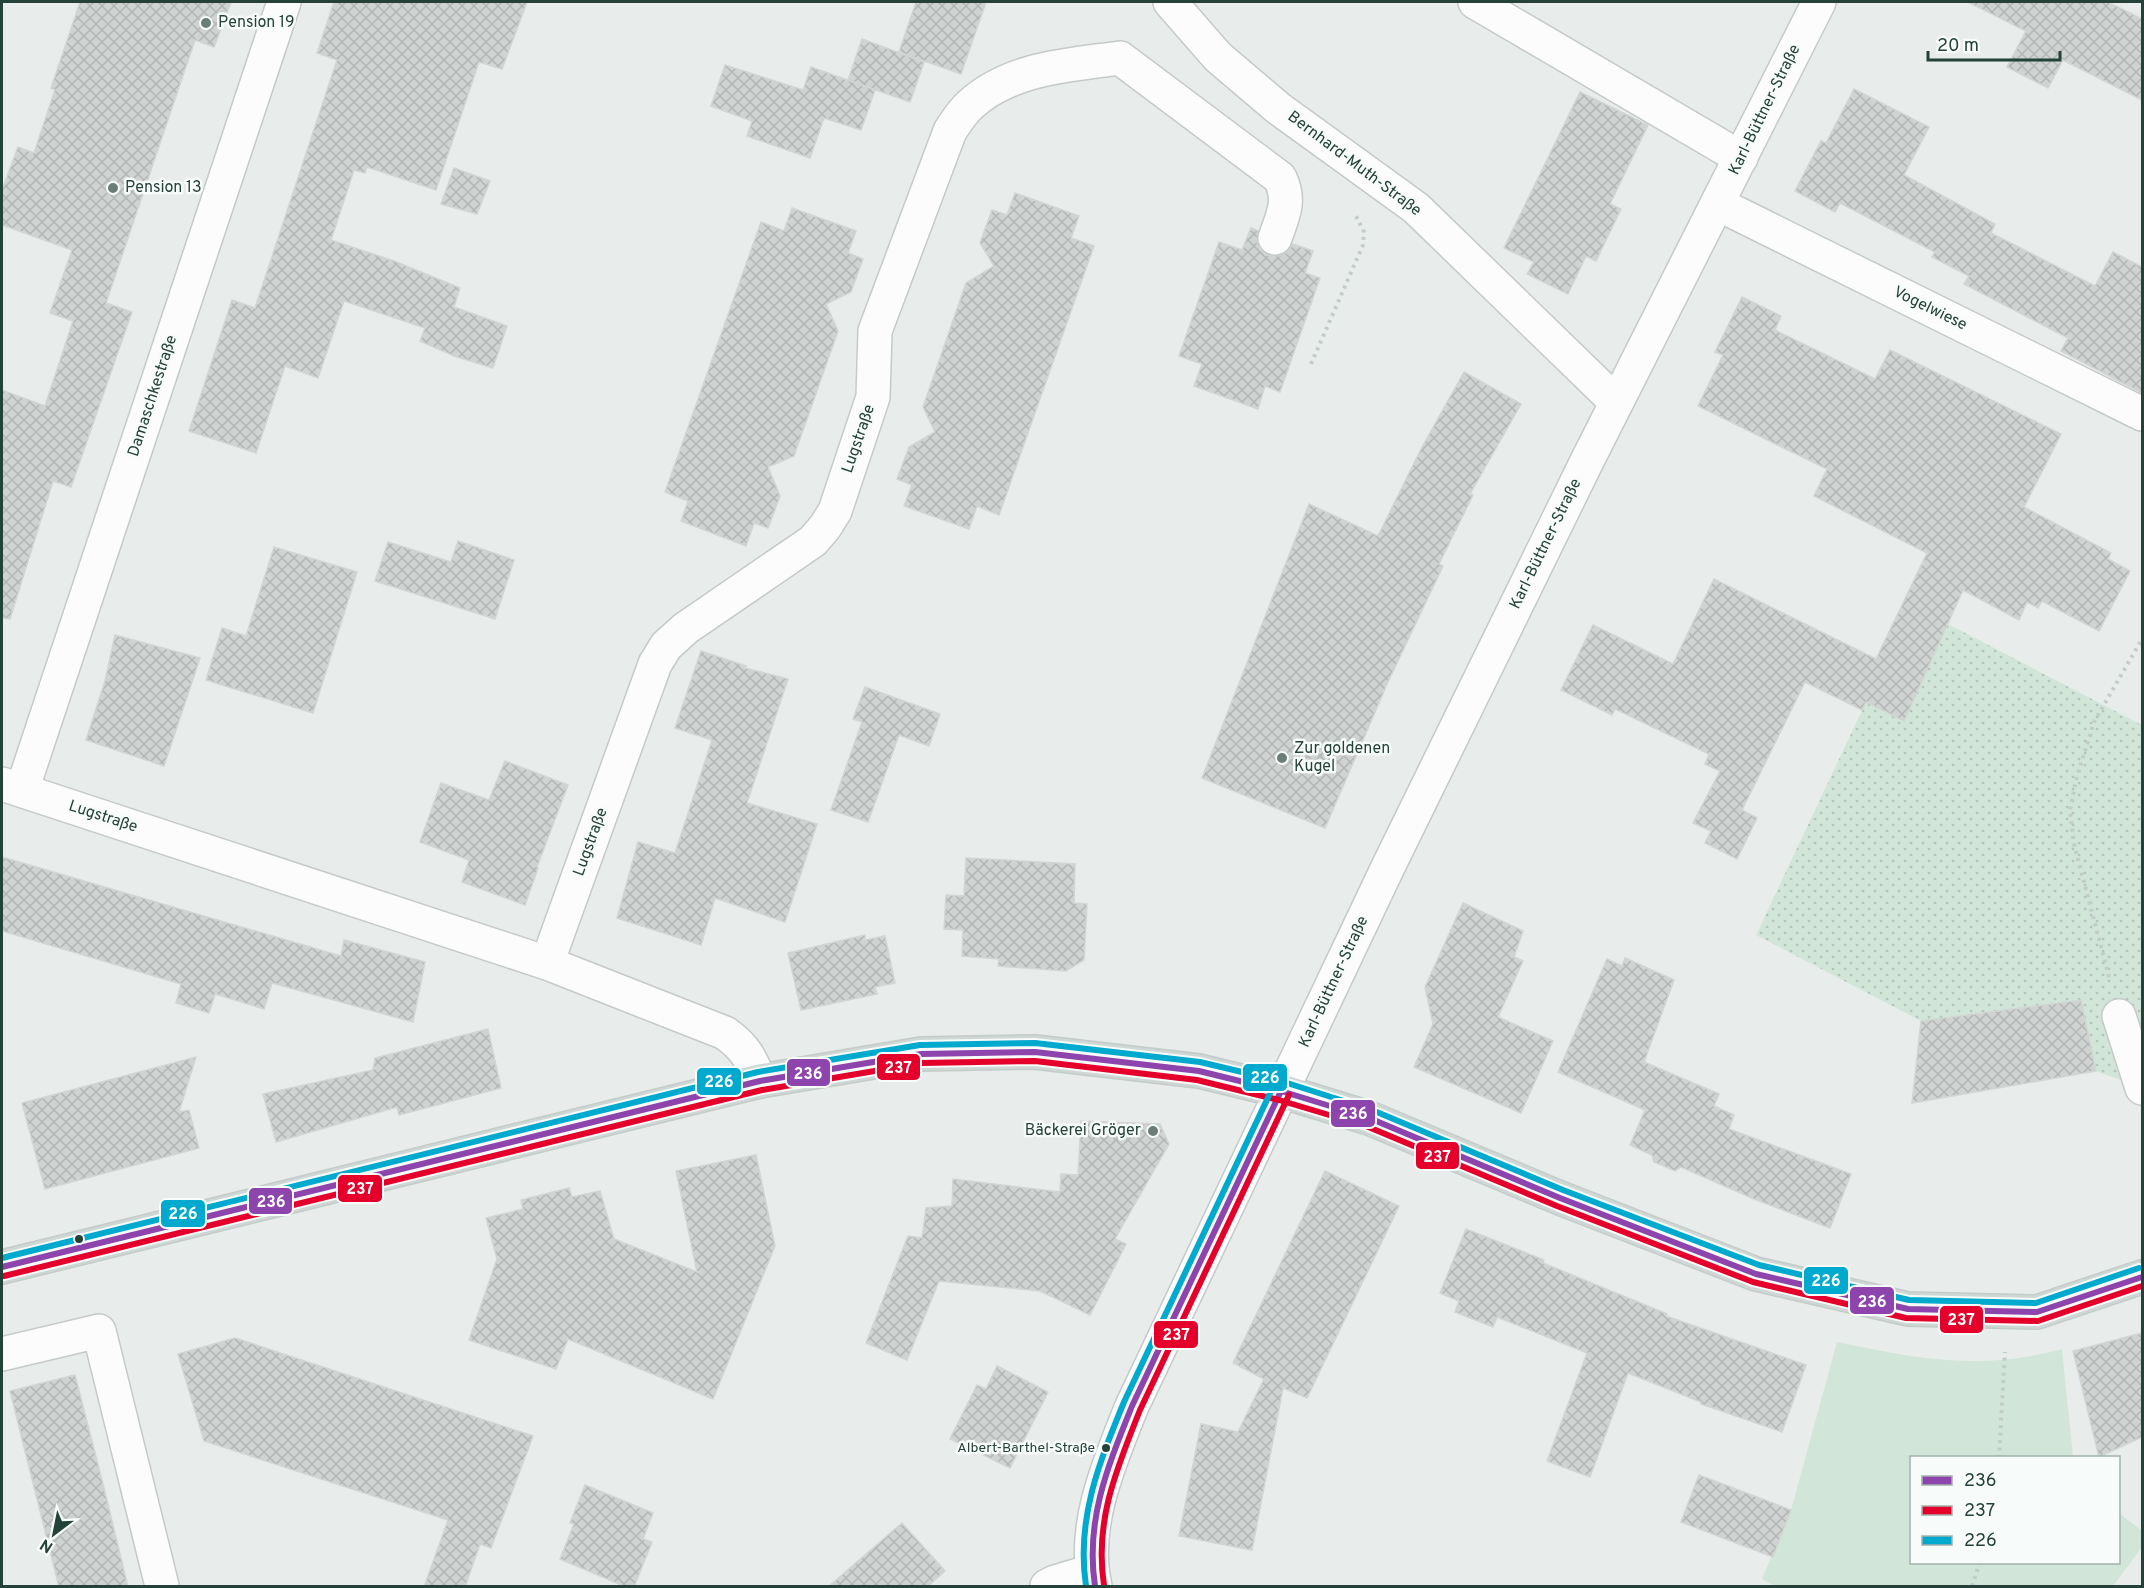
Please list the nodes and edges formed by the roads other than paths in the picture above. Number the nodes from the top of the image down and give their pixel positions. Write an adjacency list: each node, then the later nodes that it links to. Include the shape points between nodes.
1 (284, 2): 10 (street, Damaschkestraße)
2 (1170, 2): 8 (street, Bernhard-Muth-Straße, via 1218,57 1278,108 1416,208)
3 (1475, 2): 5 (street)
4 (1819, 2): 5 (street, Karl-Büttner-Straße)
5 (1741, 158): 6 (street, Karl-Büttner-Straße)
6 (1718, 204): 8 (street, Karl-Büttner-Straße); 9 (street, Vogelwiese)
7 (1275, 238): 11 (street, Lugstraße, via 1286,203 1286,190 1280,178 1120,58 1043,68 993,88 969,105 950,131 875,330 873,397 835,511 813,541 686,628 666,646 655,664)
8 (1616, 402): 15 (street, Karl-Büttner-Straße)
9 (2142, 414)
10 (12, 787): 11 (street, Lugstraße)
11 (547, 963): 13 (street, Lugstraße, via 725,1033 750,1056)
12 (2119, 1016): 14 (street)
13 (760, 1081): 15 (main road, via 921,1054 1035,1052 1198,1071); 16 (main road)
14 (2142, 1088)
15 (1281, 1091): 17 (main road, via 1369,1118 1756,1274 1908,1309 2037,1312); 19 (street, via 1131,1406 1113,1452 1094,1523)
16 (2, 1267)
17 (2142, 1277)
18 (2, 1353): 20 (street, via 99,1331)
19 (1093, 1579): 21 (street, via 1055,1582)
20 (162, 1587)
21 (1047, 1587)

